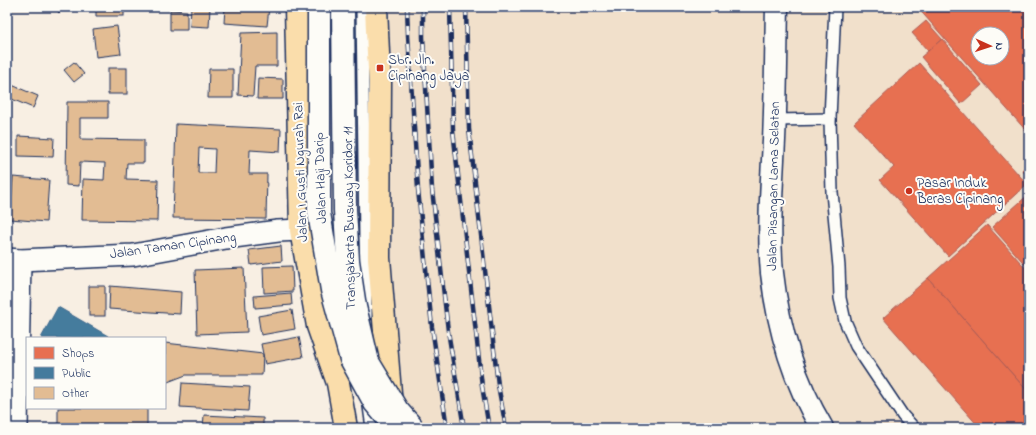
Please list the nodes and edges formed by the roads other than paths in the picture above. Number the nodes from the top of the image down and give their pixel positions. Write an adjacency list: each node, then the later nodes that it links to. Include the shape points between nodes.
1 (296, 7): 10 (main road, Jalan I Gusti Ngurah Rai)
2 (319, 7): 15 (main road, Jalan Haji Darip, bridge, via 319,213 332,290 351,359 375,404)
3 (343, 7): 16 (main road, Jalan Haji Darip, bridge, via 345,210 348,261 355,307 368,362 397,410)
4 (362, 7): 14 (lane, Transjakarta Busway Koridor 11, via 364,270 368,392)
5 (376, 7): 15 (main road, via 380,83 379,258)
6 (777, 7): 9 (main road, Jalan Pisangan Lama Selatan)
7 (834, 7): 8 (lane)
8 (830, 119): 9 (lane); 18 (lane, via 832,192 840,267 840,298 845,321 856,346 903,416)
9 (775, 120): 17 (main road, Jalan Pisangan Lama Selatan, via 771,231 772,273 778,314 798,378)
10 (301, 230): 11 (street, Jalan Taman Cipinang, via 226,238 133,255); 13 (main road, Jalan I Gusti Ngurah Rai, via 318,326 338,383)
11 (14, 260): 12 (street, Jalan Taman Cipinang)
12 (17, 428)
13 (346, 428)
14 (372, 428)
15 (395, 428)
16 (413, 428)
17 (822, 428)
18 (914, 428)

